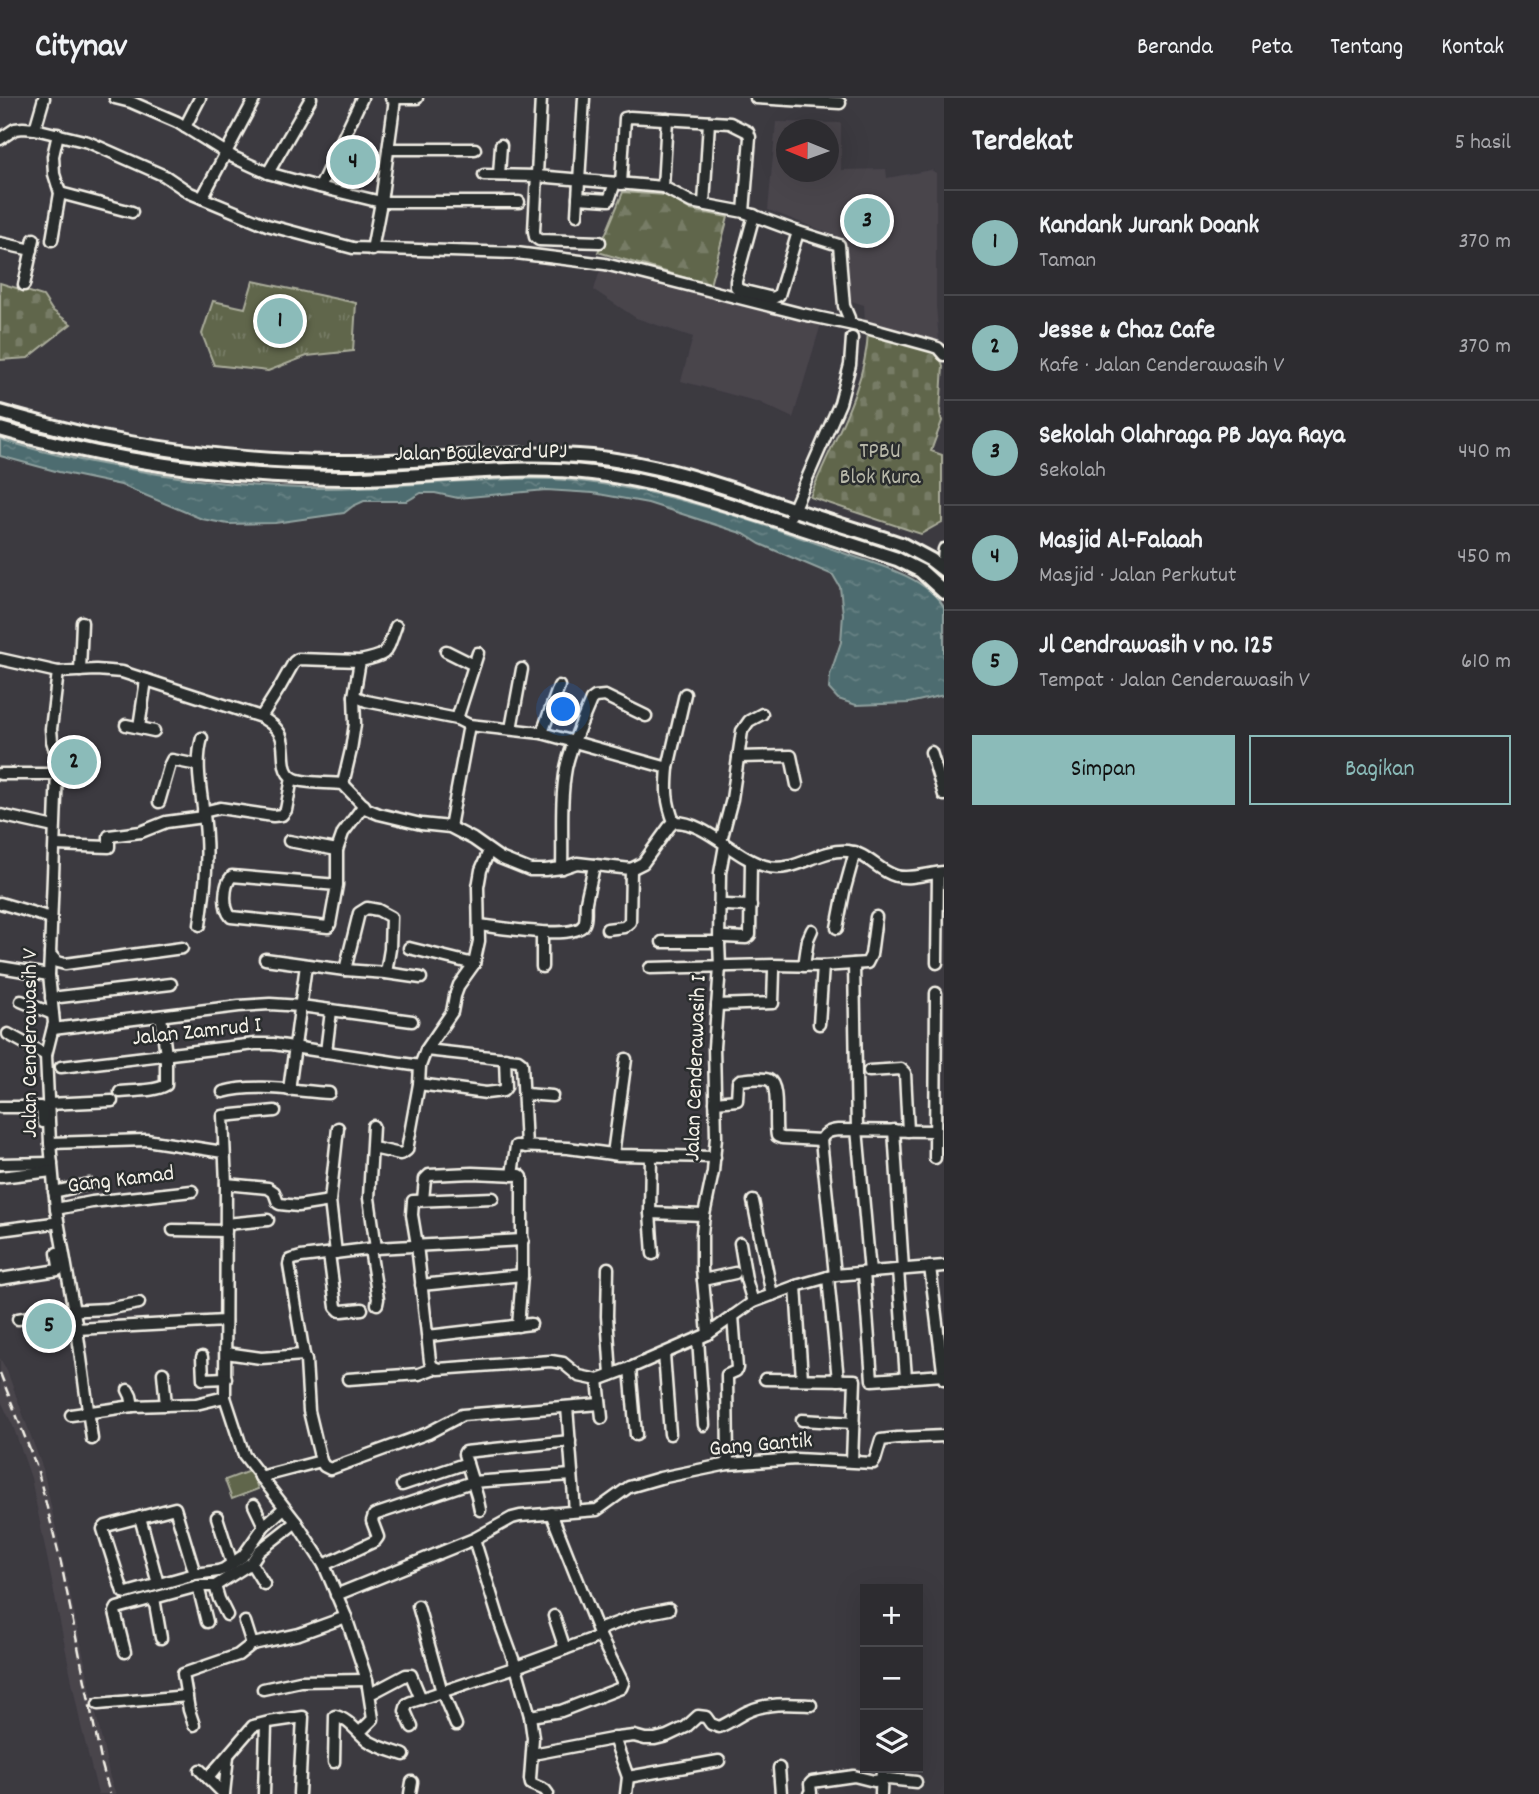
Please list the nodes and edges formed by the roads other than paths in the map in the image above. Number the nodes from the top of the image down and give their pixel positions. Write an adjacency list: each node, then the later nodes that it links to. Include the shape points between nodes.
1 (44, 98): 17 (street)
2 (115, 98): 16 (street)
3 (200, 98): 16 (street)
4 (255, 98): 23 (street)
5 (311, 98): 24 (street)
6 (362, 98): 30 (street)
7 (393, 98): 8 (street); 21 (street)
8 (404, 98): 9 (street)
9 (418, 98)
10 (541, 98): 27 (street)
11 (584, 98): 28 (street)
12 (757, 98): 13 (street)
13 (840, 104)
14 (667, 119): 15 (street); 29 (street, via 625,118); 31 (street)
15 (709, 122): 37 (street); 39 (street, via 730,123 748,132)
16 (185, 127): 23 (street)
17 (35, 129): 18 (street); 19 (street, via 15,129)
18 (58, 134): 32 (street, via 53,156); 33 (street, via 122,156)
19 (0, 139)
20 (501, 145): 26 (street)
21 (388, 149): 22 (street); 35 (street)
22 (475, 149)
23 (226, 153): 24 (street); 33 (street)
24 (268, 173): 30 (street)
25 (484, 175): 26 (street)
26 (499, 175): 27 (street)
27 (537, 176): 28 (street); 44 (street, via 536,237)
28 (579, 180): 29 (street); 34 (street)
29 (618, 183): 31 (street); 34 (street, via 609,200)
30 (320, 187): 35 (street)
31 (663, 187): 37 (street)
32 (60, 193): 38 (street); 43 (street)
33 (202, 198): 47 (street, via 267,225)
34 (578, 198): 40 (street)
35 (381, 202): 36 (street); 47 (street)
36 (519, 202)
37 (704, 204): 39 (street)
38 (132, 212)
39 (749, 213): 41 (street); 41 (street, via 736,281 740,290 773,298 779,295)
40 (577, 215)
41 (798, 232): 49 (street, via 838,245)
42 (34, 239): 46 (street)
43 (52, 240)
44 (600, 242)
45 (0, 243): 46 (street)
46 (32, 250): 48 (street)
47 (372, 250): 51 (street, via 516,253 605,264 863,327 938,348)
48 (24, 285)
49 (849, 318)
50 (852, 338): 54 (street, via 840,403)
51 (944, 355)
52 (0, 412): 54 (street, Jalan Boulevard UPJ, via 144,445 284,461 409,461 511,454 592,457 694,476)
53 (0, 429): 55 (street, Jalan Boulevard UPJ, via 146,463 285,477 539,469 591,473 689,492)
54 (793, 510): 55 (street); 57 (street, Jalan Boulevard UPJ, via 901,544)
55 (787, 524): 58 (street, Jalan Boulevard UPJ, via 897,559 921,571)
56 (944, 549): 57 (street)
57 (943, 570)
58 (944, 592)
59 (82, 622): 67 (street)
60 (396, 625): 64 (street, via 380,657)
61 (446, 651): 65 (street)
62 (478, 653): 65 (street)
63 (0, 659): 68 (street)
64 (360, 661): 72 (street); 75 (street, via 298,659)
65 (474, 665): 76 (street)
66 (522, 669): 80 (street)
67 (80, 671): 68 (street); 69 (street, via 122,673)
68 (58, 672): 90 (street, Jalan Cenderawasih V, via 51,729)
69 (146, 680): 75 (street); 79 (street)
70 (559, 687): 82 (street)
71 (685, 694): 88 (street)
72 (354, 696): 76 (street); 92 (street, via 355,724)
73 (762, 714): 86 (street, Jalan Cenderawasih I, via 745,725)
74 (646, 716): 84 (street, via 600,695 591,700)
75 (261, 717): 91 (street, via 283,740 286,770)
76 (457, 719): 78 (street)
77 (126, 725): 79 (street)
78 (469, 725): 80 (street); 101 (street)
79 (139, 727): 81 (street)
80 (511, 729): 82 (street)
81 (154, 731)
82 (542, 733): 84 (street)
83 (202, 738): 87 (street)
84 (573, 743): 88 (street); 110 (street, via 563,793)
85 (931, 752): 94 (street)
86 (738, 757): 93 (street, via 791,756); 103 (street, Jalan Cenderawasih I)
87 (198, 765): 95 (street, via 172,760); 97 (street)
88 (668, 768): 99 (street, via 667,798)
89 (0, 774): 90 (street)
90 (57, 774): 100 (street, Jalan Cenderawasih V)
91 (292, 778): 92 (street); 97 (street, via 282,815 220,807)
92 (343, 784): 96 (street)
93 (797, 785)
94 (944, 795)
95 (159, 802)
96 (363, 805): 101 (street, via 396,819); 105 (street, via 342,833)
97 (203, 814): 104 (street, via 109,836 109,846); 119 (street, via 206,852)
98 (0, 815): 100 (street)
99 (674, 822): 103 (street, via 689,823); 111 (street, via 643,863)
100 (54, 827): 104 (street, Jalan Cenderawasih V)
101 (450, 827): 106 (street)
102 (289, 841): 105 (street)
103 (723, 843): 108 (street); 125 (street, Jalan Cenderawasih I)
104 (55, 845): 118 (street, Jalan Cenderawasih V)
105 (337, 849): 113 (street)
106 (489, 851): 110 (street, via 530,870); 120 (street, via 478,887)
107 (855, 852): 108 (street, via 833,852 776,869); 112 (street, via 896,876); 121 (street)
108 (751, 861): 116 (street)
109 (594, 865): 110 (street, via 577,863); 111 (street); 124 (street, via 582,928)
110 (562, 868)
111 (631, 869): 122 (street, via 630,922)
112 (941, 872): 131 (street)
113 (337, 885): 113 (street, via 328,926 232,917 226,910 226,884 232,876)
114 (0, 903): 118 (street)
115 (725, 905): 116 (street)
116 (751, 906): 125 (street, via 750,936)
117 (876, 917): 133 (street, via 870,959)
118 (51, 918): 129 (street, Jalan Cenderawasih V)
119 (200, 925)
120 (479, 925): 124 (street); 132 (street)
121 (837, 928)
122 (607, 929)
123 (812, 930): 135 (street)
124 (542, 933): 138 (street)
125 (721, 939): 126 (street); 139 (street, Jalan Cenderawasih I)
126 (662, 942)
127 (182, 948): 129 (street, via 65,964)
128 (409, 948): 132 (street)
129 (50, 954): 144 (street, Jalan Cenderawasih V)
130 (265, 959): 134 (street)
131 (937, 963)
132 (474, 964): 161 (street, via 459,985 449,1019)
133 (854, 964): 136 (street); 186 (street)
134 (306, 965): 141 (street); 151 (street)
135 (804, 966): 136 (street); 139 (street)
136 (823, 966): 156 (street)
137 (0, 967): 144 (street)
138 (542, 967)
139 (720, 967): 140 (street); 150 (street, Jalan Cenderawasih I)
140 (650, 968)
141 (345, 970): 143 (street); 143 (street, via 359,913 367,908 391,917)
142 (774, 971): 150 (street, via 773,1003)
143 (386, 973): 145 (street)
144 (49, 975): 148 (street, Jalan Cenderawasih V)
145 (421, 978)
146 (171, 984): 148 (street)
147 (936, 993): 157 (street)
148 (51, 998): 153 (street, Jalan Cenderawasih V)
149 (21, 1001): 153 (street)
150 (717, 1005): 179 (street, Jalan Cenderawasih I)
151 (301, 1006): 152 (street); 154 (street, via 239,1006); 160 (street)
152 (331, 1011): 155 (street); 162 (street)
153 (53, 1014): 158 (street, Jalan Cenderawasih V)
154 (161, 1016): 158 (street); 164 (street)
155 (412, 1021)
156 (819, 1024)
157 (940, 1027): 167 (street)
158 (53, 1029): 163 (street, Jalan Cenderawasih V)
159 (8, 1034): 163 (street)
160 (295, 1048): 162 (street, Jalan Zamrud I); 164 (street, Jalan Zamrud I, via 255,1044); 172 (street)
161 (426, 1050): 165 (street); 168 (street)
162 (326, 1052): 168 (street, Jalan Zamrud I)
163 (46, 1055): 180 (street, Jalan Cenderawasih V)
164 (166, 1055): 169 (street, Jalan Zamrud I); 173 (street, via 164,1087)
165 (505, 1058): 171 (street, via 503,1091); 176 (street, via 522,1063)
166 (626, 1059): 196 (street)
167 (940, 1064): 181 (street)
168 (420, 1066): 171 (street)
169 (61, 1067)
170 (869, 1071): 188 (street, via 901,1069 905,1073)
171 (419, 1084): 194 (street, via 407,1150 400,1154)
172 (289, 1090): 174 (street); 175 (street)
173 (120, 1092)
174 (223, 1093)
175 (329, 1093)
176 (525, 1094): 177 (street); 193 (street)
177 (552, 1096)
178 (112, 1101): 180 (street)
179 (715, 1102): 190 (street, via 738,1100 740,1080 771,1081 776,1088 777,1136); 198 (street, Jalan Cenderawasih I)
180 (48, 1104): 191 (street, Jalan Cenderawasih V)
181 (940, 1106): 189 (street)
182 (0, 1107): 201 (street, via 40,1107)
183 (275, 1111): 195 (street, via 223,1116)
184 (373, 1126): 194 (street)
185 (338, 1128): 210 (street)
186 (857, 1129): 187 (street); 190 (street, via 829,1131); 231 (street)
187 (894, 1130): 188 (street); 230 (street)
188 (908, 1131): 189 (street)
189 (935, 1131): 192 (street)
190 (822, 1138): 234 (street)
191 (50, 1143): 195 (street, via 146,1140); 201 (street, Jalan Cenderawasih V)
192 (940, 1144): 199 (street)
193 (526, 1147): 196 (street); 203 (street, via 515,1147)
194 (373, 1148): 224 (street, via 369,1198)
195 (223, 1152): 206 (street)
196 (613, 1154): 197 (street)
197 (651, 1156): 198 (street); 214 (street)
198 (715, 1157): 215 (street, Jalan Cenderawasih I)
199 (935, 1158)
200 (0, 1164): 202 (street)
201 (49, 1167): 202 (street); 208 (street, Jalan Cenderawasih V); 217 (street)
202 (18, 1170): 204 (street)
203 (512, 1175): 211 (street, via 429,1175); 221 (street, via 523,1180)
204 (0, 1177)
205 (89, 1184): 208 (street)
206 (226, 1184): 210 (street, via 268,1188 278,1203 298,1206); 218 (street)
207 (191, 1191): 213 (street, Gang Kamad)
208 (54, 1192): 213 (street, Jalan Cenderawasih V)
209 (493, 1198): 211 (street)
210 (330, 1200): 225 (street)
211 (418, 1201): 223 (street, via 412,1215)
212 (753, 1201): 239 (street)
213 (56, 1209): 244 (street, Jalan Cenderawasih V)
214 (650, 1213): 215 (street); 226 (street)
215 (704, 1215): 236 (street, Jalan Cenderawasih I)
216 (268, 1220): 218 (street)
217 (53, 1223): 219 (street); 235 (street, via 58,1270)
218 (226, 1228): 220 (street); 247 (street)
219 (0, 1230)
220 (173, 1230)
221 (523, 1240): 223 (street); 233 (street)
222 (740, 1243): 240 (street)
223 (417, 1245): 224 (street); 237 (street)
224 (373, 1248): 225 (street); 242 (street)
225 (332, 1253): 243 (street, via 337,1307 340,1311); 255 (street, via 289,1262)
226 (653, 1254)
227 (944, 1266): 228 (street)
228 (930, 1267): 230 (street); 261 (street)
229 (608, 1268): 260 (street)
230 (901, 1270): 231 (street); 263 (street)
231 (867, 1272): 234 (street); 263 (street, via 872,1380)
232 (735, 1273): 236 (street)
233 (522, 1275): 237 (street); 249 (street)
234 (832, 1276): 238 (street); 268 (street)
235 (0, 1279)
236 (703, 1280): 252 (street, Jalan Cenderawasih I)
237 (421, 1285): 251 (street)
238 (796, 1286): 239 (street); 266 (street)
239 (772, 1295): 240 (street)
240 (753, 1302): 245 (street)
241 (139, 1303): 244 (street)
242 (377, 1304)
243 (362, 1309)
244 (73, 1310): 246 (street); 250 (street, Jalan Cenderawasih V)
245 (733, 1316): 252 (street); 289 (street, via 737,1368 727,1375)
246 (18, 1319)
247 (225, 1321): 250 (street); 253 (street)
248 (531, 1324): 249 (street)
249 (518, 1326): 251 (street)
250 (77, 1329): 275 (street, Jalan Cenderawasih V)
251 (428, 1336): 257 (street)
252 (703, 1336): 254 (street); 280 (street, Jalan Cenderawasih I)
253 (226, 1353): 255 (street, via 261,1358); 262 (street)
254 (663, 1354): 258 (street); 281 (street)
255 (304, 1355): 286 (street, via 309,1411)
256 (202, 1357): 262 (street, via 203,1378)
257 (432, 1364): 264 (street, via 419,1374); 267 (street, via 442,1370 564,1363 579,1376)
258 (630, 1368): 260 (street); 282 (street)
259 (163, 1373): 271 (street)
260 (611, 1375): 267 (street)
261 (944, 1376): 263 (street)
262 (226, 1378): 270 (street)
263 (906, 1378)
264 (348, 1379)
265 (765, 1379): 266 (street)
266 (802, 1379): 268 (street)
267 (598, 1380): 272 (street)
268 (838, 1380): 279 (street, via 855,1380)
269 (128, 1390): 273 (street)
270 (225, 1398): 271 (street); 291 (street, via 244,1455)
271 (166, 1405): 273 (street)
272 (600, 1405): 274 (street); 277 (street)
273 (133, 1406): 275 (street)
274 (567, 1407): 285 (street); 286 (street, via 462,1415 428,1433 330,1469)
275 (89, 1412): 276 (street); 284 (street, Jalan Cenderawasih V)
276 (71, 1415)
277 (602, 1418)
278 (802, 1420): 279 (street)
279 (853, 1423): 287 (street)
280 (704, 1425)
281 (670, 1434)
282 (636, 1435)
283 (944, 1436): 287 (street, Gang Gantik, via 881,1440 874,1462)
284 (92, 1439)
285 (570, 1441): 288 (street, via 467,1451); 290 (street)
286 (321, 1461): 291 (street)
287 (852, 1461): 289 (street, Gang Gantik)
288 (467, 1463): 292 (street); 293 (street)
289 (728, 1464): 297 (street, Gang Gantik, via 629,1487 597,1510)
290 (572, 1475): 292 (street); 297 (street)
291 (260, 1477): 295 (street)
292 (472, 1482): 296 (street); 306 (street, via 374,1515 375,1541)
293 (402, 1485)
294 (254, 1505): 302 (street)
295 (284, 1508): 301 (street); 302 (street)
296 (480, 1510)
297 (575, 1511): 298 (street, Gang Gantik)
298 (551, 1513): 303 (street, Gang Gantik, via 512,1518); 321 (street)
299 (139, 1517): 307 (street, via 175,1508); 308 (street); 308 (street, via 106,1526 103,1532 123,1592)
300 (217, 1517): 305 (street)
301 (296, 1522): 304 (street); 306 (street)
302 (264, 1526): 305 (street)
303 (474, 1539): 312 (street, Gang Gantik); 326 (street)
304 (251, 1563): 309 (street); 311 (street)
305 (232, 1564): 307 (street)
306 (324, 1565): 312 (street)
307 (195, 1574): 308 (street)
308 (158, 1584)
309 (264, 1584)
310 (198, 1586): 311 (street); 313 (street); 319 (street)
311 (215, 1587): 316 (street)
312 (336, 1595): 318 (street)
313 (154, 1598): 322 (street); 325 (street, via 116,1610)
314 (418, 1606): 330 (street)
315 (669, 1609): 321 (street, via 638,1615)
316 (227, 1615)
317 (554, 1616): 324 (street)
318 (346, 1617): 323 (street); 327 (street)
319 (207, 1622)
320 (245, 1622): 323 (street)
321 (599, 1633): 324 (street); 335 (street, via 622,1680 621,1688 561,1711)
322 (161, 1638)
323 (252, 1644): 331 (street, via 238,1655 183,1674)
324 (565, 1649): 326 (street)
325 (125, 1652)
326 (516, 1667): 330 (street); 335 (street)
327 (366, 1680): 328 (street, via 300,1681); 340 (street, via 373,1719)
328 (263, 1689)
329 (374, 1692): 332 (street, via 411,1675)
330 (442, 1692): 332 (street); 338 (street)
331 (187, 1696): 333 (street); 337 (street)
332 (421, 1699): 339 (street, via 405,1708)
333 (98, 1704)
334 (811, 1704): 341 (street, via 762,1706 719,1727 698,1716 667,1737)
335 (530, 1716): 357 (street, via 530,1779)
336 (266, 1724): 343 (street, via 253,1726); 354 (street); 355 (street, via 303,1717)
337 (194, 1725)
338 (456, 1725)
339 (412, 1727)
340 (360, 1732): 344 (street, via 369,1741); 346 (street, via 335,1716)
341 (614, 1738): 342 (street); 349 (street)
342 (538, 1753)
343 (228, 1755): 353 (street); 353 (street, via 204,1774)
344 (404, 1755)
345 (719, 1761): 349 (street)
346 (334, 1762)
347 (779, 1769): 359 (street)
348 (882, 1773): 350 (street)
349 (628, 1777): 358 (street)
350 (881, 1781): 352 (street); 360 (street, via 854,1776 812,1782); 361 (street)
351 (412, 1782): 356 (street)
352 (916, 1782)
353 (224, 1794)
354 (264, 1794)
355 (299, 1794)
356 (410, 1794)
357 (548, 1794)
358 (626, 1794)
359 (781, 1794)
360 (809, 1794)
361 (881, 1794)

